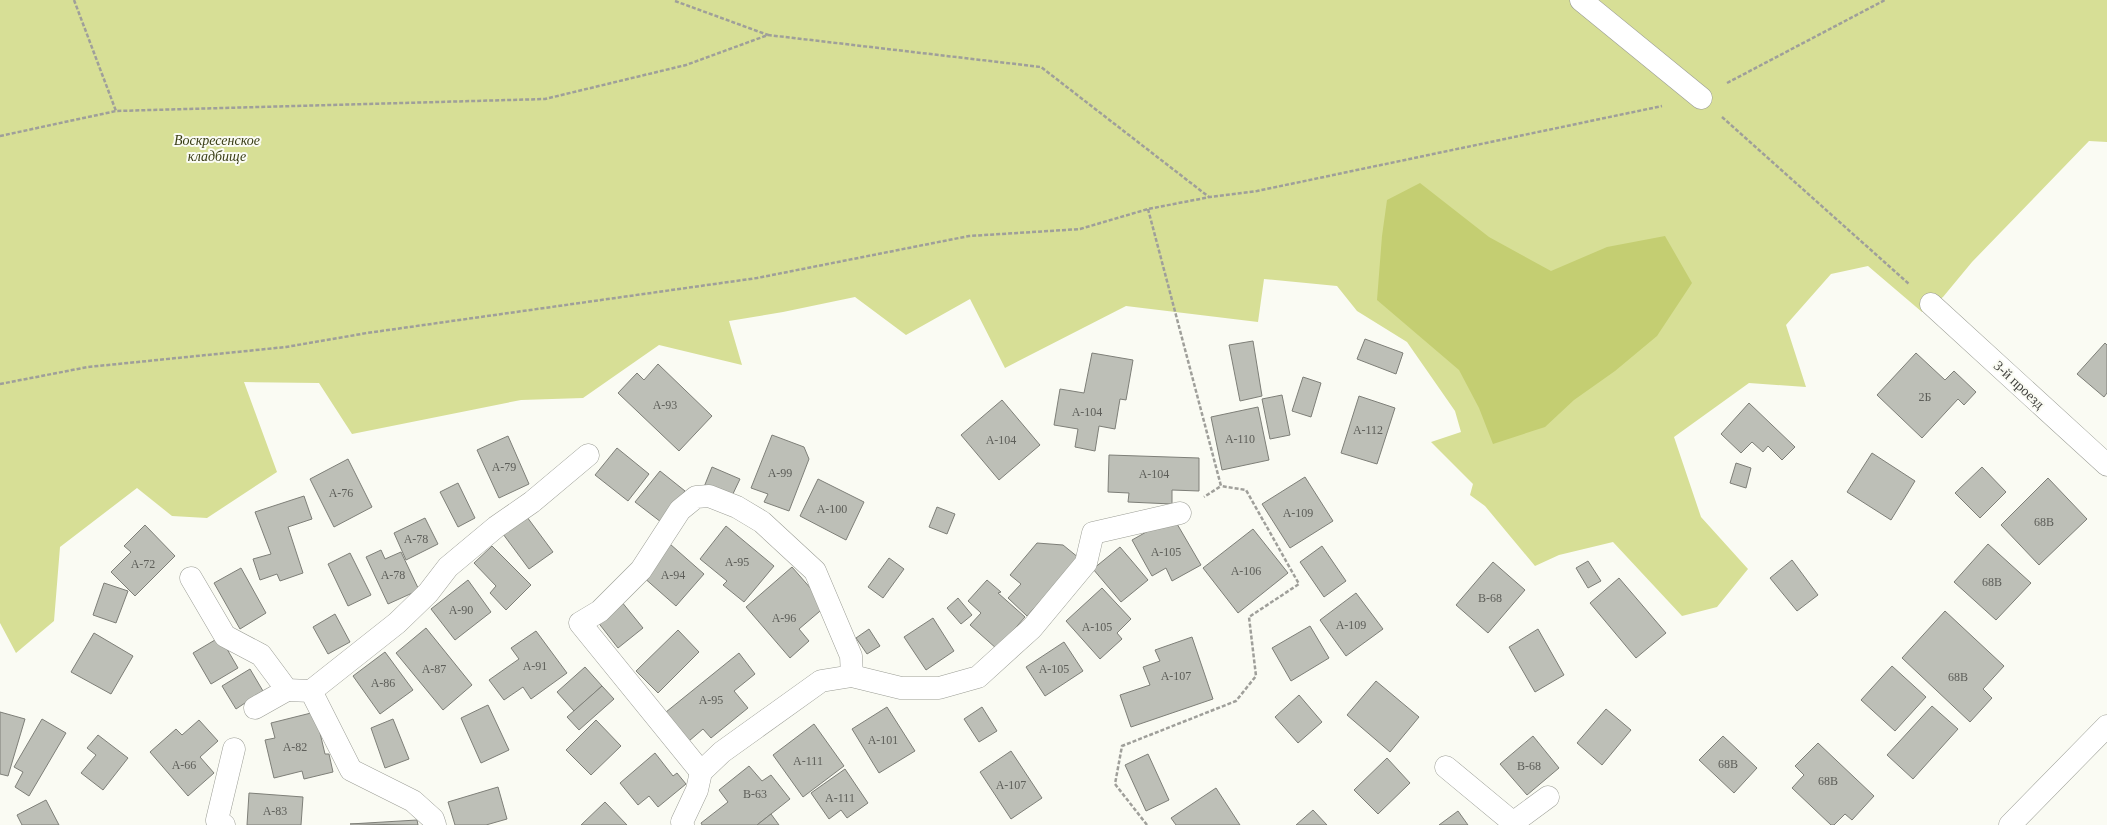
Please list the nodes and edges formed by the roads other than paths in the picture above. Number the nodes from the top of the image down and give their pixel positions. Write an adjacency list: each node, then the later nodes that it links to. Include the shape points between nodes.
1 (1581, 0): 2 (street)
2 (1701, 98)
3 (1931, 304): 5 (street, 3-й проезд)
4 (588, 455): 10 (street, via 448,567 428,593 397,623)
5 (2107, 465)
6 (1180, 513): 8 (street, via 1093,533 1086,563 1032,628 978,677 939,688 901,688)
7 (191, 578): 9 (street, via 225,636 261,655)
8 (852, 676): 15 (street, via 821,681 722,752); 15 (street, via 851,656 815,571 762,522 737,507 709,496 696,497 680,510 641,570 600,611 580,623)
9 (287, 690): 10 (street); 11 (street)
10 (312, 691): 19 (street, via 351,770 413,801 433,819)
11 (255, 708)
12 (2107, 726): 21 (street)
13 (234, 749): 18 (street, via 217,820)
14 (1446, 767): 17 (street)
15 (701, 772): 20 (street, via 697,790 682,822)
16 (1548, 797): 17 (street)
17 (1515, 824)
18 (224, 825)
19 (435, 825)
20 (683, 825)
21 (2010, 825)

